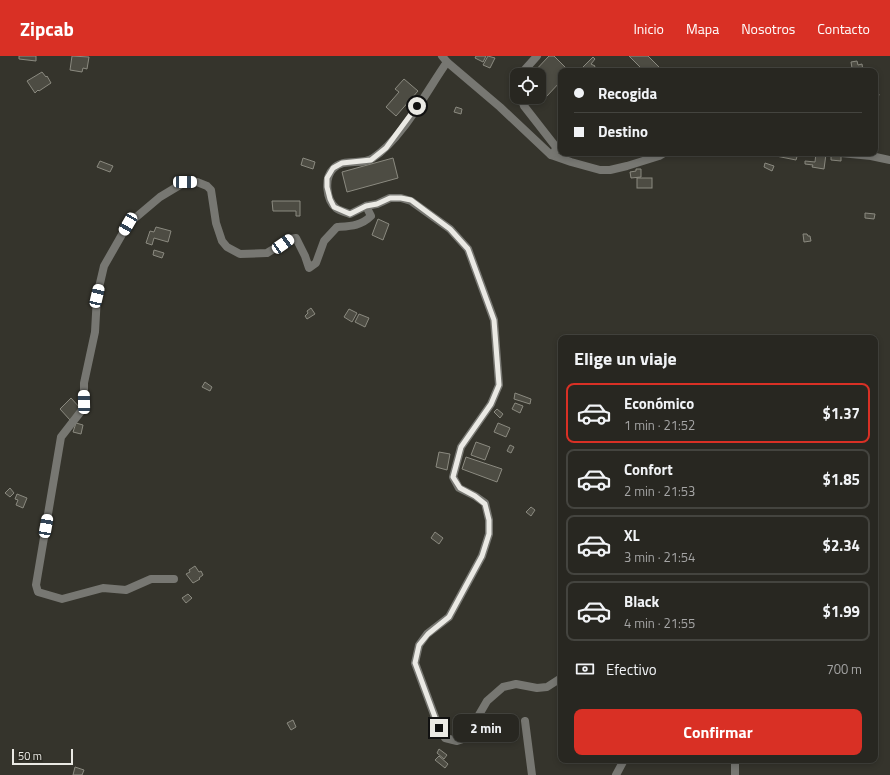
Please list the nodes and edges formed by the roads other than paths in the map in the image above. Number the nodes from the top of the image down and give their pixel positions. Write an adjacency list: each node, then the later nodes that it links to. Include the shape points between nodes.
1 (537, 56): 3 (street)
2 (445, 59): 5 (street); 9 (street, via 410,117 386,148 371,160 342,163 333,168 327,178 327,187 334,207 350,214)
3 (526, 68)
4 (523, 104): 5 (street, via 556,147)
5 (552, 155): 6 (street, via 600,170 627,166)
6 (659, 156)
7 (871, 156): 8 (street)
8 (890, 160)
9 (366, 206): 10 (street, via 371,216 366,222 337,227 324,241 316,262 309,268 296,238 290,238 267,252 240,254 227,247 222,241 216,223 211,190 197,182 185,182 160,197 128,224 104,266 97,296 95,332 84,383 84,402 82,410 61,437 36,586 38,592 62,599 103,588 126,590 151,579); 11 (street, via 390,198 411,200 450,229 468,249 494,320 499,385 491,404 461,447 453,477 460,488 485,504 489,534 482,556 449,617 419,645 415,663 439,728 445,738 457,741 469,732 487,700 503,687 516,684 547,687)
10 (174, 579)
11 (558, 680)
12 (525, 721): 15 (street)
13 (622, 763): 16 (street)
14 (735, 763): 17 (street)
15 (532, 775)
16 (616, 775)
17 (735, 775)

